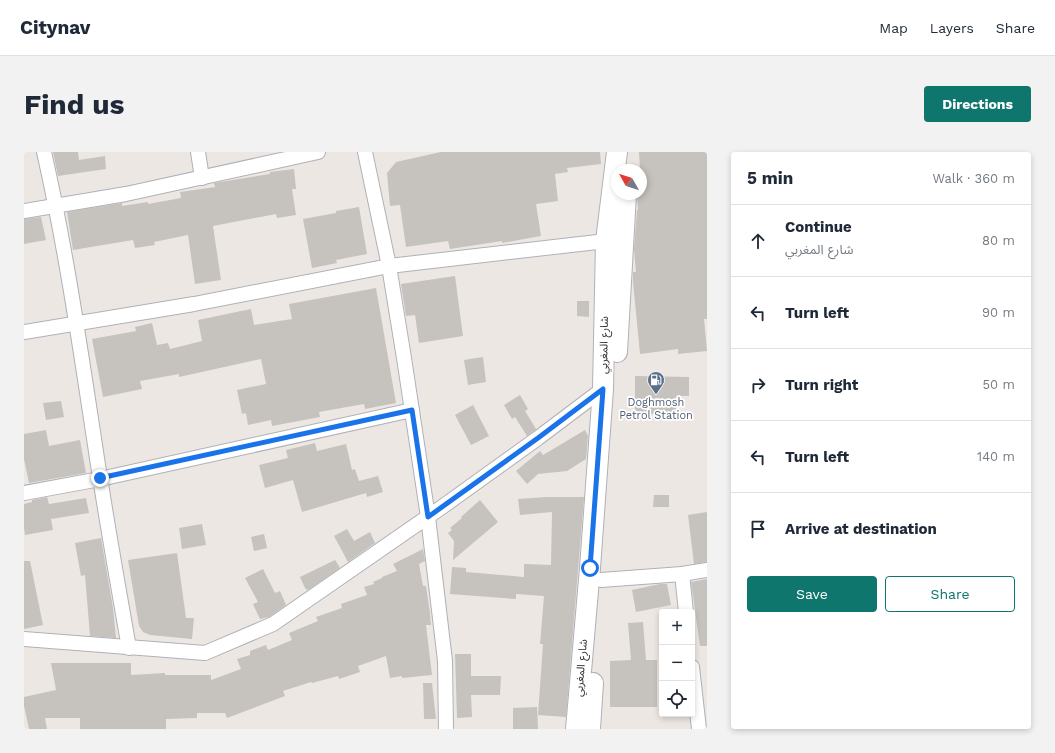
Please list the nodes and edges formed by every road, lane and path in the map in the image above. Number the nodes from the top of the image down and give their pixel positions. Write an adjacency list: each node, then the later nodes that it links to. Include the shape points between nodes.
1 (44, 152): 10 (street)
2 (198, 152): 8 (street)
3 (318, 152): 8 (street)
4 (365, 152): 13 (street)
5 (617, 152): 12 (main road, شارع المغربي)
6 (629, 152): 7 (main road)
7 (628, 164)
8 (202, 178): 10 (street)
9 (626, 200): 23 (main road, شارع المغربي)
10 (56, 206): 11 (street); 14 (street)
11 (24, 211)
12 (606, 241): 13 (street); 16 (main road, شارع المغربي)
13 (389, 266): 14 (street, via 194,304); 17 (street)
14 (76, 323): 15 (street); 18 (street)
15 (24, 332)
16 (603, 389): 20 (street); 30 (main road, شارع المغربي)
17 (412, 410): 18 (street); 20 (street)
18 (100, 478): 19 (street); 26 (street)
19 (24, 493)
20 (428, 517): 26 (street, via 273,624 205,653); 29 (street, via 445,661)
21 (707, 570): 22 (street)
22 (682, 574): 23 (street); 24 (street)
23 (601, 580): 31 (main road, شارع المغربي)
24 (686, 609)
25 (24, 639): 26 (street)
26 (129, 648)
27 (695, 680): 28 (street)
28 (702, 711): 32 (street)
29 (446, 729)
30 (576, 729)
31 (590, 729)
32 (699, 729)

